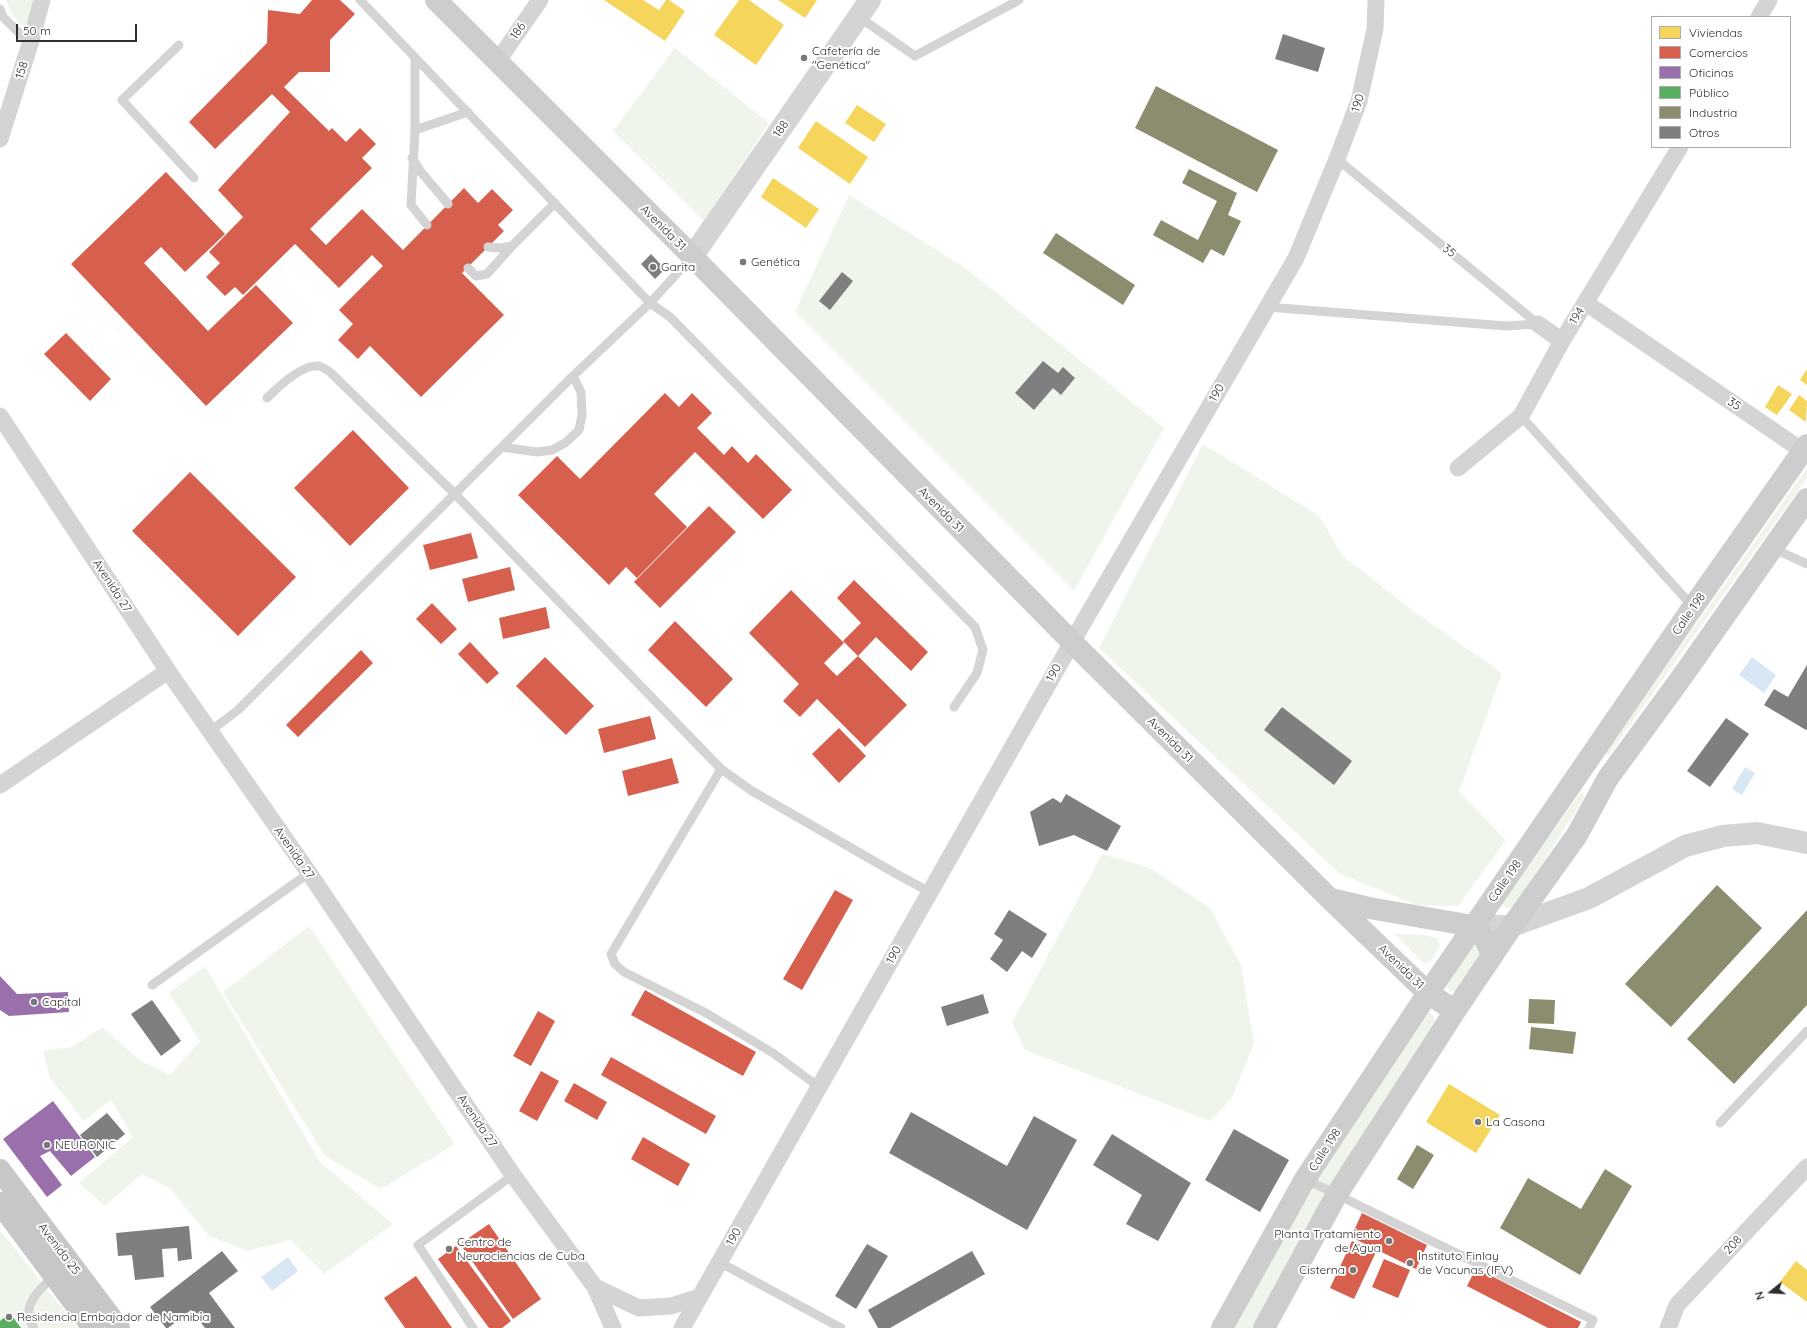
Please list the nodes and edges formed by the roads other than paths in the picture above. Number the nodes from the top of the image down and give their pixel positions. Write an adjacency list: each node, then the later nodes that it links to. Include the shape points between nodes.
1 (42, 0): 11 (street, 158)
2 (360, 0): 13 (lane)
3 (436, 0): 14 (main road, Avenida 31)
4 (540, 0): 14 (street, 186)
5 (1018, 0): 9 (lane, via 915,56)
6 (1376, 0): 20 (street, 190, via 1375,29 1359,101)
7 (1769, 0): 10 (street)
8 (0, 9): 11 (lane, via 3,17)
9 (865, 9): 27 (street, 188)
10 (1760, 16)
11 (30, 44): 17 (street, 158)
12 (179, 45): 21 (lane, via 122,100)
13 (415, 57): 15 (lane); 16 (lane)
14 (497, 62): 27 (main road, Avenida 31)
15 (468, 112): 16 (lane); 22 (lane)
16 (414, 130): 19 (lane)
17 (0, 139)
18 (1679, 148): 30 (street, 194)
19 (412, 158): 23 (lane); 24 (lane, via 411,206)
20 (1337, 159): 31 (street, 190, via 1296,258); 32 (lane, 35)
21 (194, 178)
22 (555, 203): 25 (lane); 29 (lane)
23 (448, 204)
24 (427, 225)
25 (512, 246): 26 (lane); 28 (lane, via 487,274 476,276)
26 (488, 247)
27 (692, 257): 29 (lane); 46 (main road, Avenida 31)
28 (468, 268)
29 (650, 303): 34 (lane); 48 (lane, via 670,317 975,627 983,650 977,673)
30 (1586, 303): 33 (street, 194); 39 (street, 35)
31 (1267, 308): 32 (lane, via 1506,326); 46 (street, 190)
32 (1538, 324): 33 (street, 35)
33 (1562, 341): 37 (street, 194)
34 (573, 376): 38 (lane); 38 (lane, via 581,392 582,415 579,430 566,443 552,450 537,452)
35 (267, 398): 41 (lane, via 284,382 310,367 319,366 330,372)
36 (0, 416): 47 (street, Avenida 27)
37 (1521, 416): 40 (street, 194); 45 (lane)
38 (502, 447): 41 (lane)
39 (1805, 448): 45 (main road, Calle 198)
40 (1458, 468)
41 (455, 494): 49 (lane, via 238,710); 51 (lane)
42 (1807, 499): 43 (main road)
43 (1772, 548): 44 (lane); 52 (main road)
44 (1807, 564)
45 (1693, 607): 50 (main road, Calle 198)
46 (1072, 642): 56 (street, 190); 57 (main road, Avenida 31)
47 (168, 671): 49 (street, Avenida 27); 53 (street)
48 (954, 707)
49 (209, 732): 55 (street, Avenida 27)
50 (1588, 762): 52 (main road); 58 (main road, Calle 198)
51 (721, 769): 56 (lane, via 752,790); 65 (lane, via 611,954 615,964 624,972 706,1013 773,1053)
52 (1608, 778): 59 (main road, via 1577,835)
53 (0, 785)
54 (1807, 842): 59 (street, via 1757,833 1723,836 1685,846 1589,898)
55 (309, 873): 61 (lane); 69 (street, Avenida 27)
56 (930, 892): 65 (street, 190)
57 (1330, 899): 58 (main road); 62 (main road, Avenida 31)
58 (1473, 926): 59 (street); 60 (main road, via 1485,939); 62 (main road, Calle 198)
59 (1512, 926): 60 (main road)
60 (1492, 955): 63 (main road)
61 (152, 986)
62 (1428, 993): 63 (main road, Avenida 31); 70 (main road, Calle 198)
63 (1455, 1011): 71 (main road)
64 (1807, 1031): 66 (lane)
65 (819, 1087): 73 (street, 190)
66 (1720, 1123)
67 (1807, 1167): 87 (street, 208, via 1677,1305)
68 (0, 1170): 79 (main road, Avenida 25)
69 (513, 1175): 75 (street, Avenida 27); 80 (lane, via 418,1245)
70 (1305, 1179): 71 (lane); 84 (main road, Calle 198)
71 (1337, 1194): 85 (main road); 86 (lane, via 1593,1320)
72 (0, 1203): 74 (main road, Avenida 25)
73 (719, 1262): 76 (street, 190); 83 (lane)
74 (54, 1276): 77 (lane, via 39,1290 29,1305 28,1315); 78 (main road, Avenida 25)
75 (595, 1287): 76 (street, Avenida 27, via 639,1308 671,1306); 81 (street, Avenida 27)
76 (699, 1297): 82 (street, 190)
77 (34, 1328)
78 (93, 1328)
79 (119, 1328)
80 (473, 1328)
81 (613, 1328)
82 (682, 1328)
83 (841, 1328)
84 (1222, 1328)
85 (1264, 1328)
86 (1589, 1328)
87 (1668, 1328)

